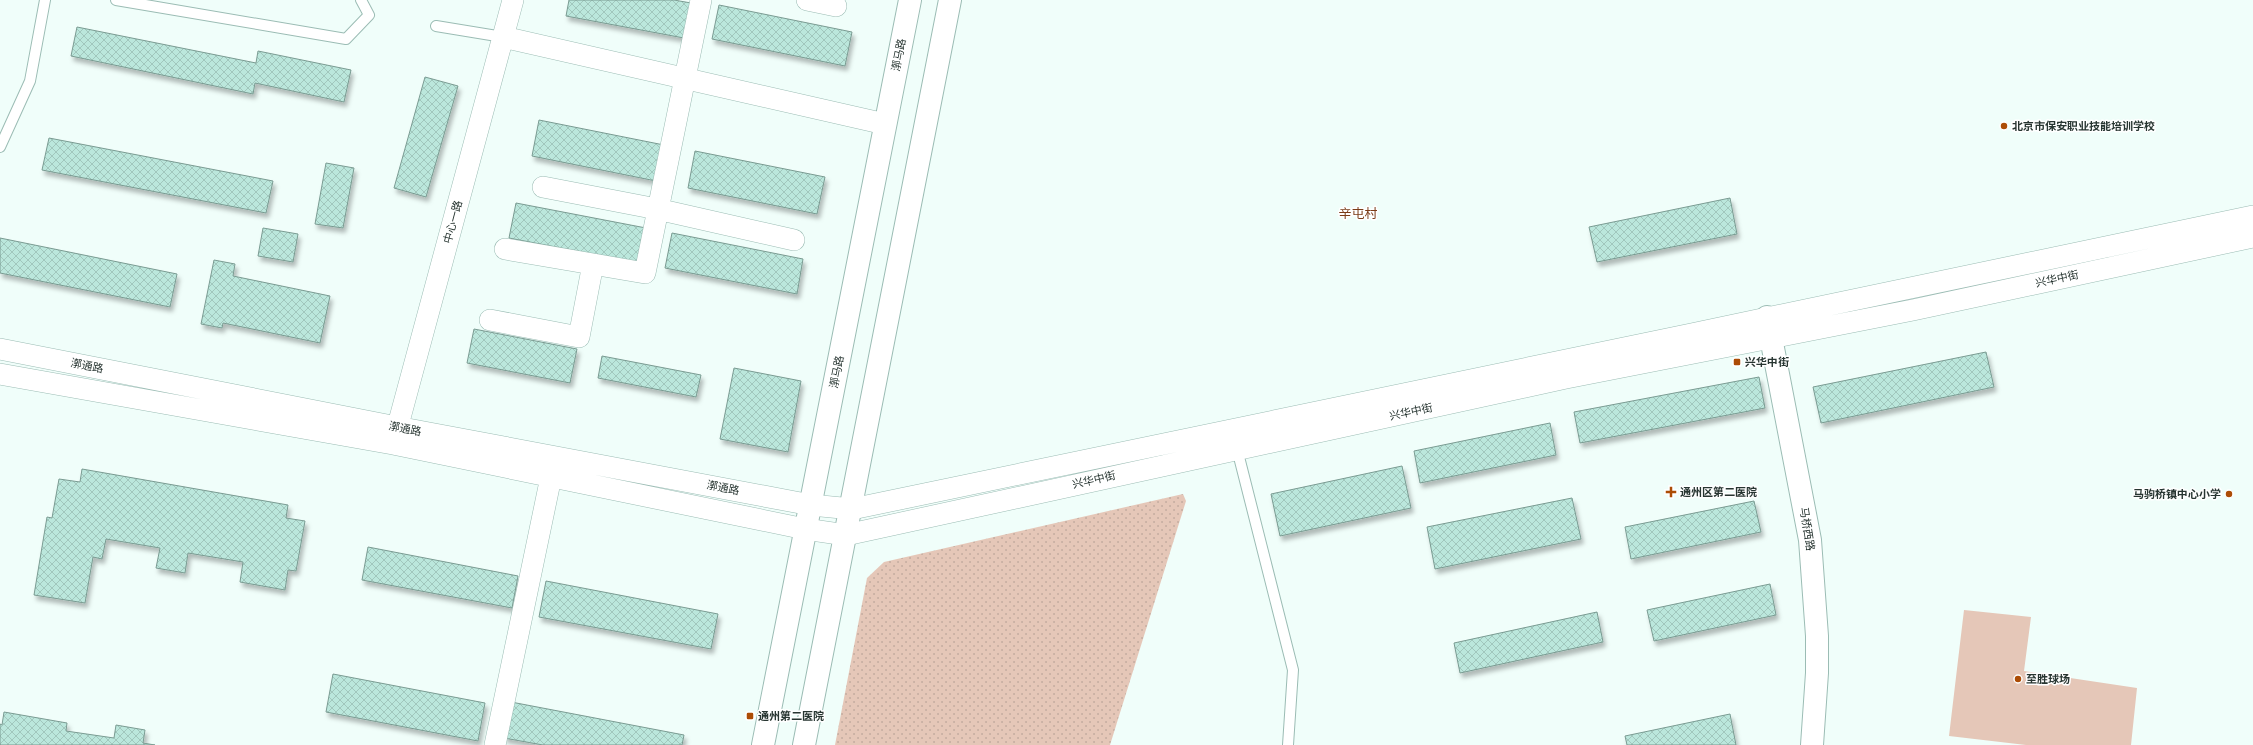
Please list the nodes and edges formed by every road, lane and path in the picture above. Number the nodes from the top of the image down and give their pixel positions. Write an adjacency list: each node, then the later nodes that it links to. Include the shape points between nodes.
1 (45, 0): 14 (lane, via 30,81)
2 (116, 0): 3 (lane, via 346,39 369,15)
3 (361, 0)
4 (513, 0): 11 (street, 中心一路)
5 (701, 0): 12 (street)
6 (807, 0): 9 (street)
7 (910, 0): 13 (main road, 漷马路)
8 (950, 0): 30 (main road, via 882,339)
9 (836, 6)
10 (436, 26): 11 (lane)
11 (503, 37): 12 (street); 26 (street, 中心一路)
12 (685, 78): 13 (street); 16 (street)
13 (885, 124): 29 (main road, 漷马路)
14 (0, 147)
15 (543, 187): 16 (street)
16 (657, 209): 19 (street); 21 (street, via 645,273)
17 (2253, 216): 23 (street, 兴华中街)
18 (2253, 237): 23 (street, 兴华中街, via 1913,310)
19 (794, 240)
20 (505, 248): 21 (street)
21 (593, 264): 22 (street, via 579,337)
22 (490, 320)
23 (1769, 327): 27 (street, 兴华中街, via 1566,378); 30 (street, 兴华中街, via 1234,431); 37 (main road, 马桥西路, via 1810,540 1817,636)
24 (0, 351): 26 (street, 漷通路)
25 (0, 374): 26 (street, 漷通路)
26 (395, 436): 28 (street, 漷通路); 29 (street, 漷通路)
27 (1238, 449): 32 (street, 兴华中街); 36 (lane, via 1293,670)
28 (551, 477): 31 (street, 漷通路); 33 (street)
29 (811, 505): 30 (street, 兴华中街); 31 (main road, 漷马路)
30 (852, 509): 32 (main road)
31 (805, 529): 32 (street, 兴华中街); 34 (main road, 漷马路)
32 (846, 535): 35 (main road)
33 (495, 745)
34 (763, 745)
35 (804, 745)
36 (1288, 745)
37 (1812, 745)

